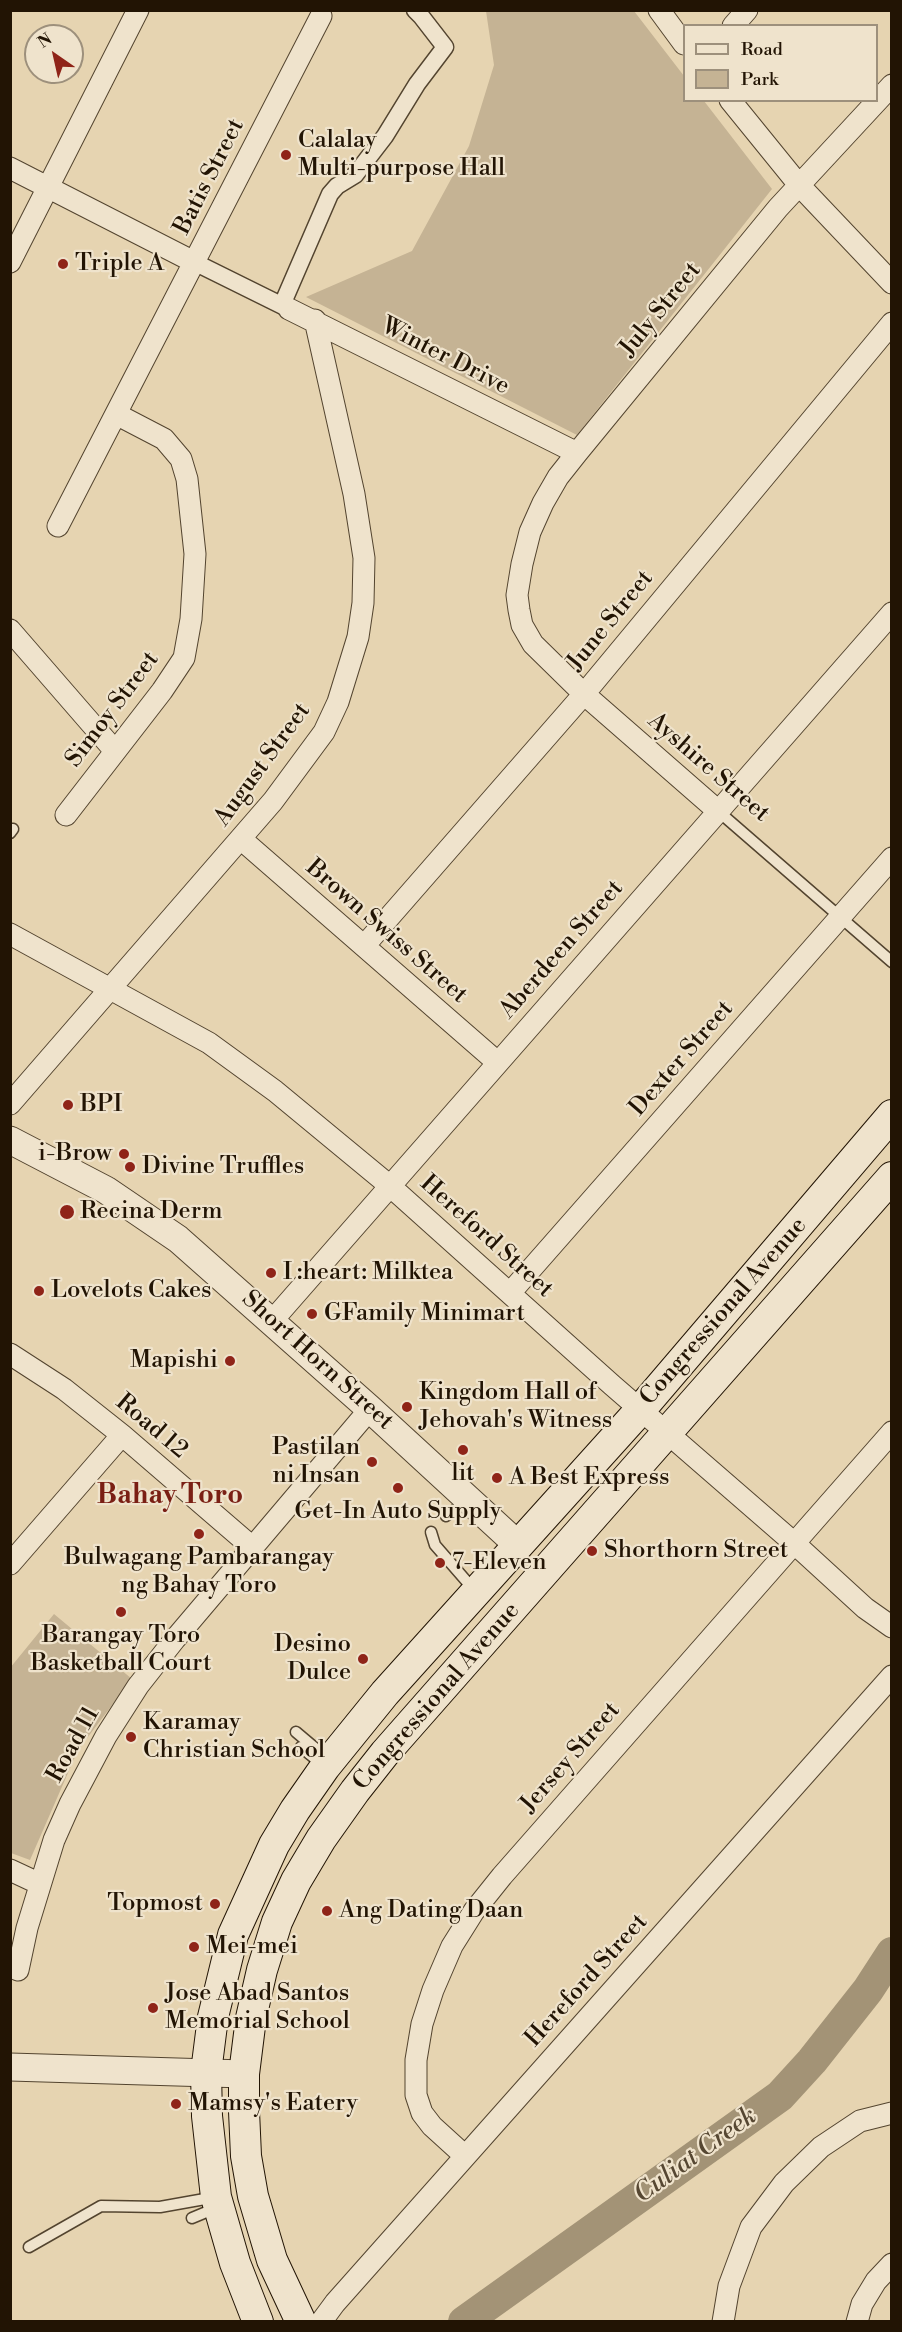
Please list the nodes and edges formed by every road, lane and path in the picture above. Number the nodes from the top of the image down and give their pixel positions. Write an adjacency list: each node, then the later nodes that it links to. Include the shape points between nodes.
1 (138, 10): 14 (street)
2 (415, 10): 18 (street, via 445,46 355,175 330,194)
3 (659, 10): 7 (street)
4 (747, 10): 6 (street)
5 (320, 12): 16 (street, Batis Street)
6 (735, 24)
7 (683, 43)
8 (891, 85): 9 (street, July Street)
9 (878, 99)
10 (732, 102): 13 (street)
11 (875, 102): 13 (street, July Street)
12 (10, 168): 14 (street)
13 (799, 185): 17 (street); 22 (street, July Street)
14 (49, 188): 15 (street); 16 (street)
15 (10, 262)
16 (194, 262): 18 (street); 21 (street, Batis Street)
17 (891, 284)
18 (286, 307): 19 (street, Winter Drive)
19 (315, 320): 22 (street, Winter Drive); 31 (street, August Street, via 354,494 364,558 363,603 348,672 324,732)
20 (891, 323): 27 (street, June Street)
21 (116, 414): 23 (street, Batis Street); 28 (street, Simoy Street, via 164,439 181,459 187,479 195,554 184,657)
22 (577, 453): 24 (street, July Street, via 553,486 530,532)
23 (58, 526)
24 (517, 595): 27 (street, Ayshire Street, via 522,625 533,644)
25 (891, 613): 29 (street, Aberdeen Street)
26 (10, 630): 28 (street)
27 (584, 694): 29 (street, Ayshire Street); 35 (street, June Street)
28 (115, 751): 30 (street, Simoy Street)
29 (718, 811): 33 (lane, Ayshire Street); 38 (street, Aberdeen Street)
30 (66, 815)
31 (242, 839): 35 (street, Brown Swiss Street); 37 (street, August Street)
32 (891, 858): 33 (street, Dexter Street)
33 (840, 917): 36 (lane, Ayshire Street); 44 (street, Dexter Street)
34 (10, 934): 37 (street, Hereford Street)
35 (364, 946): 38 (street, Brown Swiss Street)
36 (891, 962)
37 (112, 988): 39 (street, August Street); 43 (street, Hereford Street, via 209,1043 275,1091)
38 (497, 1062): 43 (street, Aberdeen Street)
39 (10, 1104)
40 (891, 1115): 48 (main road, Congressional Avenue)
41 (10, 1140): 45 (street, Short Horn Street, via 106,1190 168,1232)
42 (891, 1177): 50 (main road, Congressional Avenue)
43 (390, 1186): 44 (street, Hereford Street); 45 (street, Aberdeen Street)
44 (510, 1293): 48 (street, Hereford Street)
45 (272, 1320): 47 (street, Short Horn Street)
46 (10, 1354): 51 (street, Road 12, via 64,1389)
47 (370, 1408): 52 (street, Short Horn Street); 57 (street, Road 11)
48 (640, 1409): 50 (street, Hereford Street); 56 (main road, Congressional Avenue)
49 (891, 1432): 55 (street, Jersey Street)
50 (669, 1433): 55 (street, Hereford Street); 70 (main road, Congressional Avenue, via 385,1753 321,1839 277,1922 250,2018)
51 (122, 1435): 57 (street, Road 12); 58 (street)
52 (469, 1500): 53 (lane); 56 (street, Short Horn Street)
53 (446, 1516)
54 (431, 1532): 59 (lane, via 435,1545)
55 (794, 1543): 60 (street, Hereford Street); 72 (street, Jersey Street, via 502,1876 452,1946 422,2024 416,2095 432,2126)
56 (518, 1545): 59 (main road, Congressional Avenue)
57 (252, 1547): 66 (street, Road 11, via 138,1686 112,1726 70,1804)
58 (10, 1564)
59 (476, 1592): 64 (main road, Congressional Avenue)
60 (891, 1627)
61 (891, 1676): 72 (street, Hereford Street)
62 (296, 1732): 64 (lane)
63 (301, 1747): 64 (lane)
64 (328, 1764): 69 (main road, Congressional Avenue, via 274,1845 233,1935 215,2008)
65 (10, 1870): 66 (street)
66 (40, 1884): 67 (street, Road 11)
67 (18, 1970)
68 (10, 2067): 69 (street)
69 (206, 2072): 70 (street); 73 (main road, Congressional Avenue, via 207,2116)
70 (244, 2074): 78 (main road, Congressional Avenue, via 246,2156 253,2196 272,2260)
71 (891, 2113): 80 (street, via 860,2121 821,2147 784,2183 751,2228 729,2286)
72 (465, 2156): 79 (street, Hereford Street)
73 (218, 2202): 74 (lane); 75 (lane, via 160,2207 101,2206); 77 (main road, Congressional Avenue, via 235,2263)
74 (192, 2218)
75 (30, 2247)
76 (891, 2264): 81 (street, via 862,2304)
77 (258, 2322)
78 (301, 2322)
79 (321, 2322)
80 (723, 2322)
81 (857, 2322)

